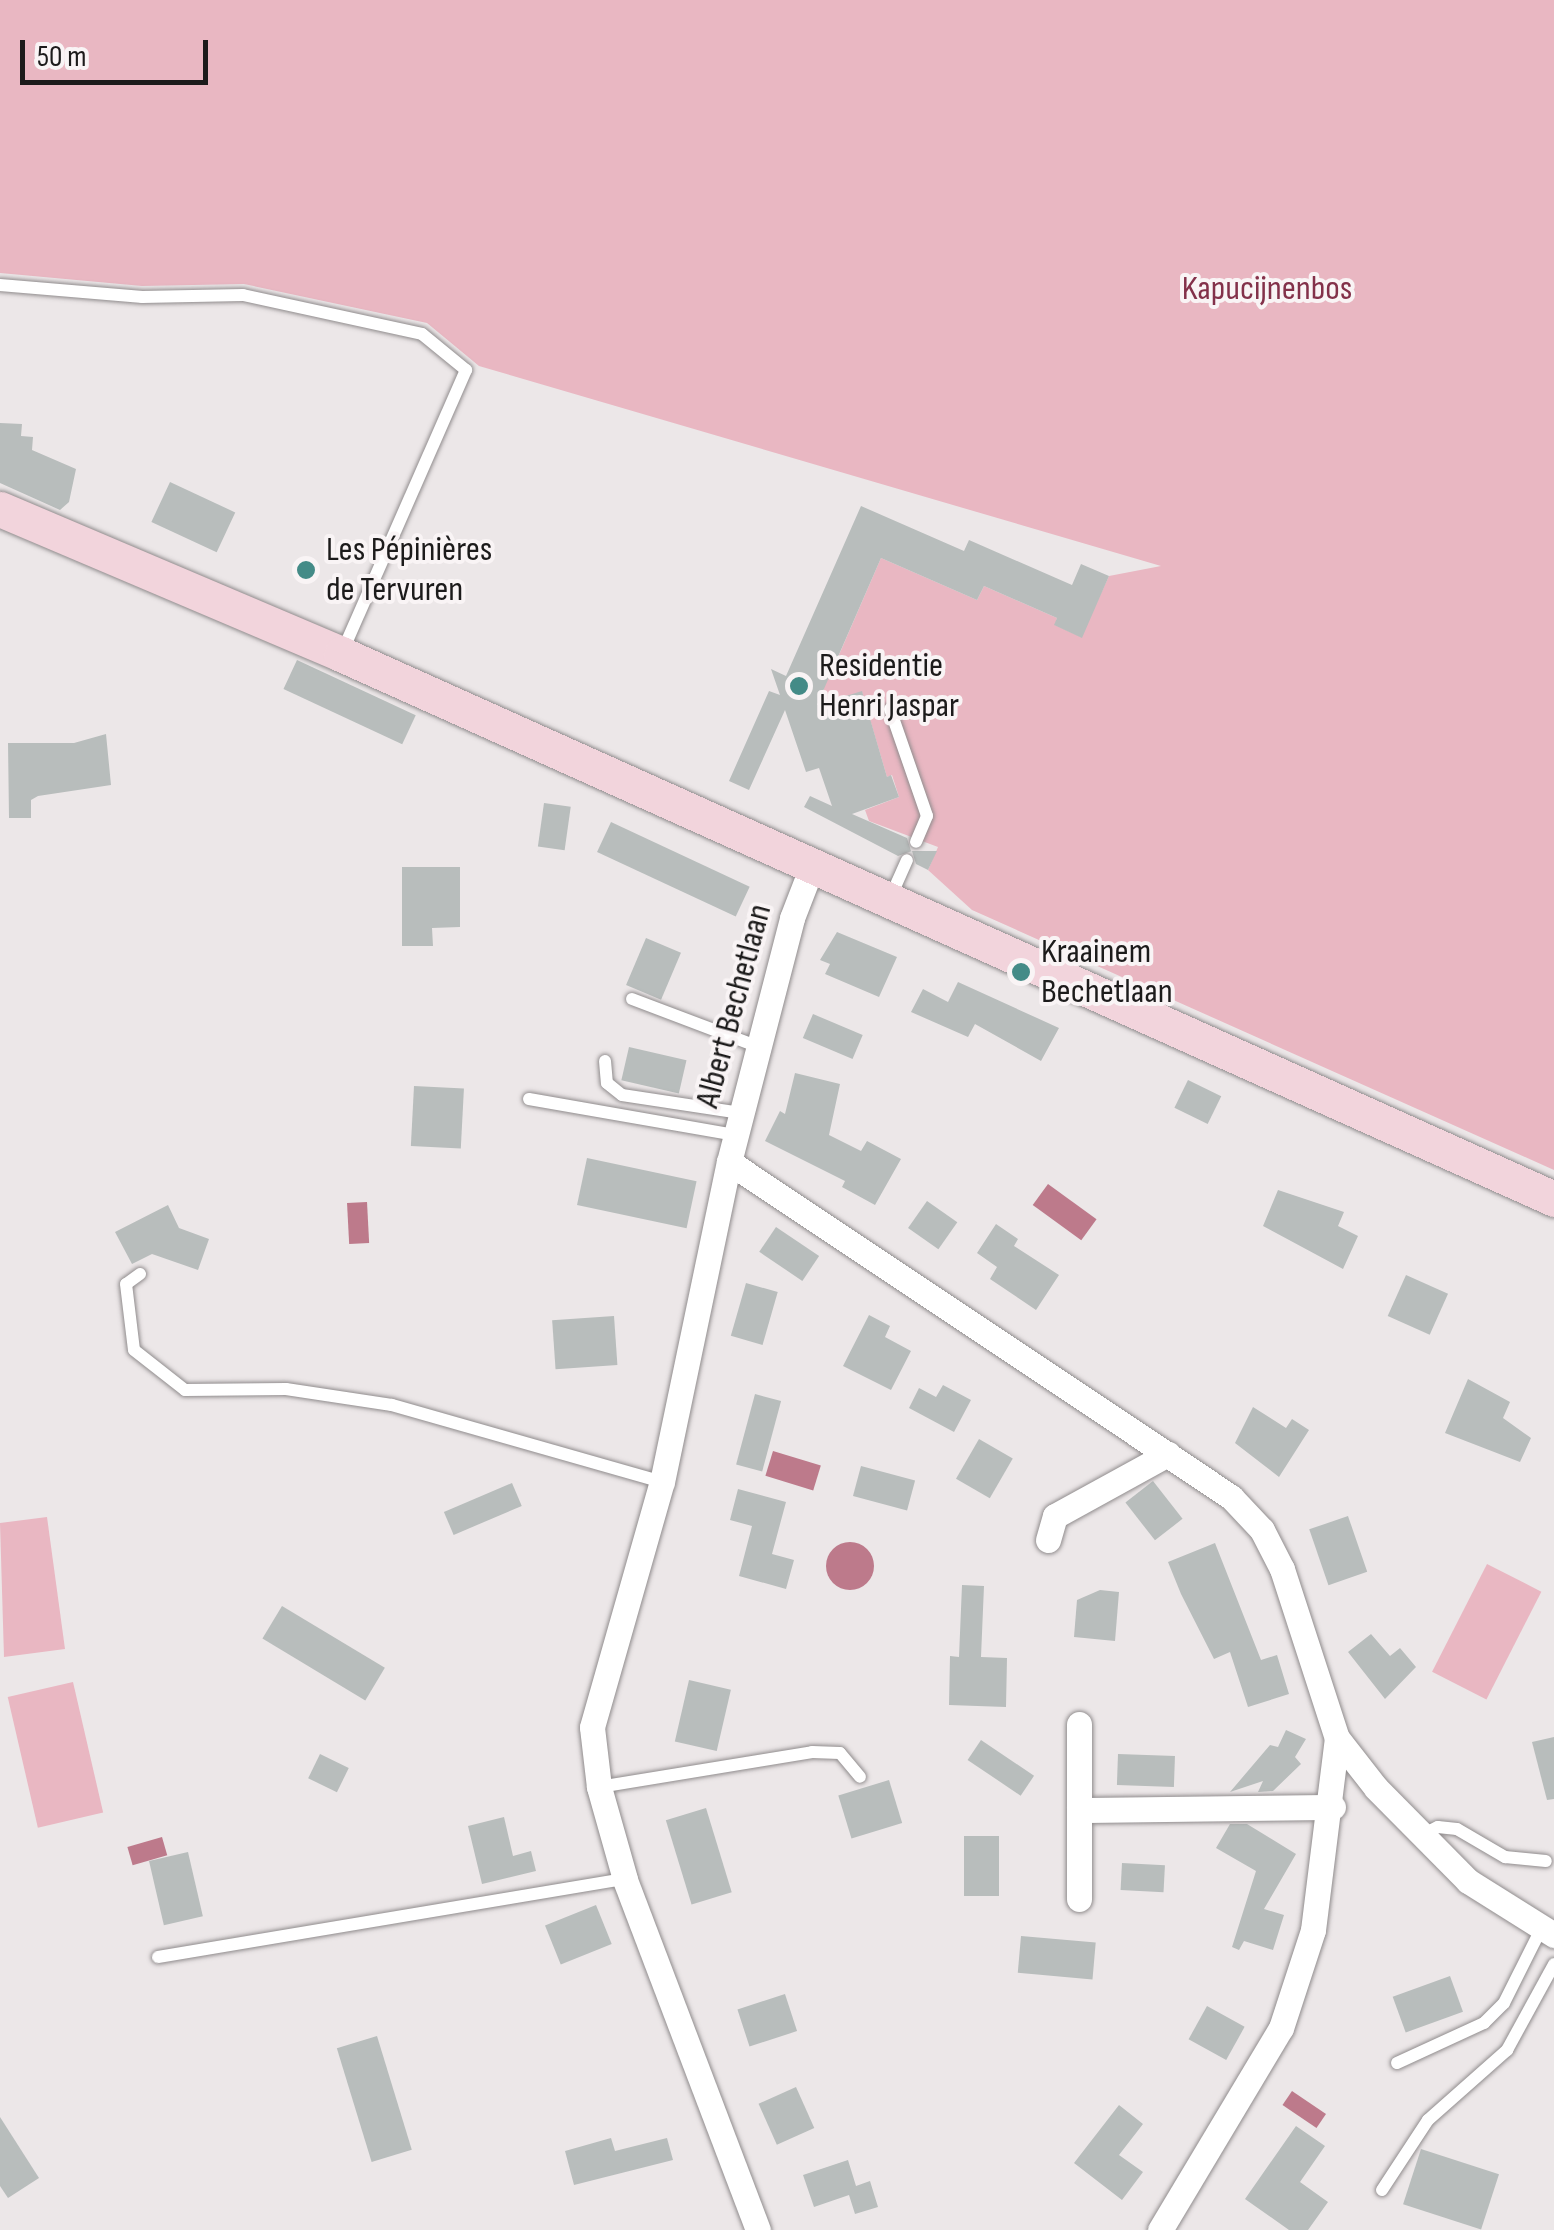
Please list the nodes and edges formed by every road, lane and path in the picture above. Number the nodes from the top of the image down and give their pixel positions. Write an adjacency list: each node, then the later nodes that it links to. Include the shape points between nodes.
1 (0, 285): 3 (lane, via 142,297 243,295 422,334 466,370)
2 (0, 509): 3 (street)
3 (341, 654): 7 (street)
4 (890, 709): 5 (lane, via 928,816)
5 (916, 842)
6 (908, 860): 8 (lane)
7 (811, 869): 8 (street); 10 (street, Albert Bechetlaan)
8 (888, 903): 15 (street)
9 (632, 1000): 10 (lane)
10 (758, 1046): 13 (street, Albert Bechetlaan)
11 (604, 1061): 13 (lane, via 607,1082 622,1095)
12 (529, 1100): 13 (lane)
13 (739, 1124): 14 (street, Albert Bechetlaan)
14 (729, 1162): 17 (street); 18 (street, Albert Bechetlaan)
15 (1554, 1199)
16 (140, 1274): 18 (lane, via 126,1284 134,1350 185,1390 286,1389 392,1405)
17 (1168, 1454): 19 (street, via 1055,1516); 21 (street, via 1230,1497 1262,1530 1282,1569)
18 (662, 1482): 23 (street, Albert Bechetlaan, via 592,1726)
19 (1048, 1540)
20 (1079, 1724): 25 (street)
21 (1337, 1738): 24 (street); 26 (street)
22 (860, 1776): 23 (lane, via 840,1753 812,1752)
23 (599, 1787): 28 (street, Albert Bechetlaan)
24 (1333, 1807): 25 (street); 36 (street, via 1313,1930 1282,2028)
25 (1079, 1810): 29 (street)
26 (1420, 1836): 27 (lane, via 1438,1827 1458,1829 1505,1857); 30 (street, via 1468,1881)
27 (1546, 1861)
28 (626, 1879): 31 (lane); 35 (street, Albert Bechetlaan)
29 (1079, 1900)
30 (1548, 1931): 33 (lane, via 1484,2023)
31 (158, 1957)
32 (1554, 1964): 34 (lane, via 1508,2050 1428,2120)
33 (1397, 2063)
34 (1382, 2190)
35 (758, 2230)
36 (1160, 2230)

